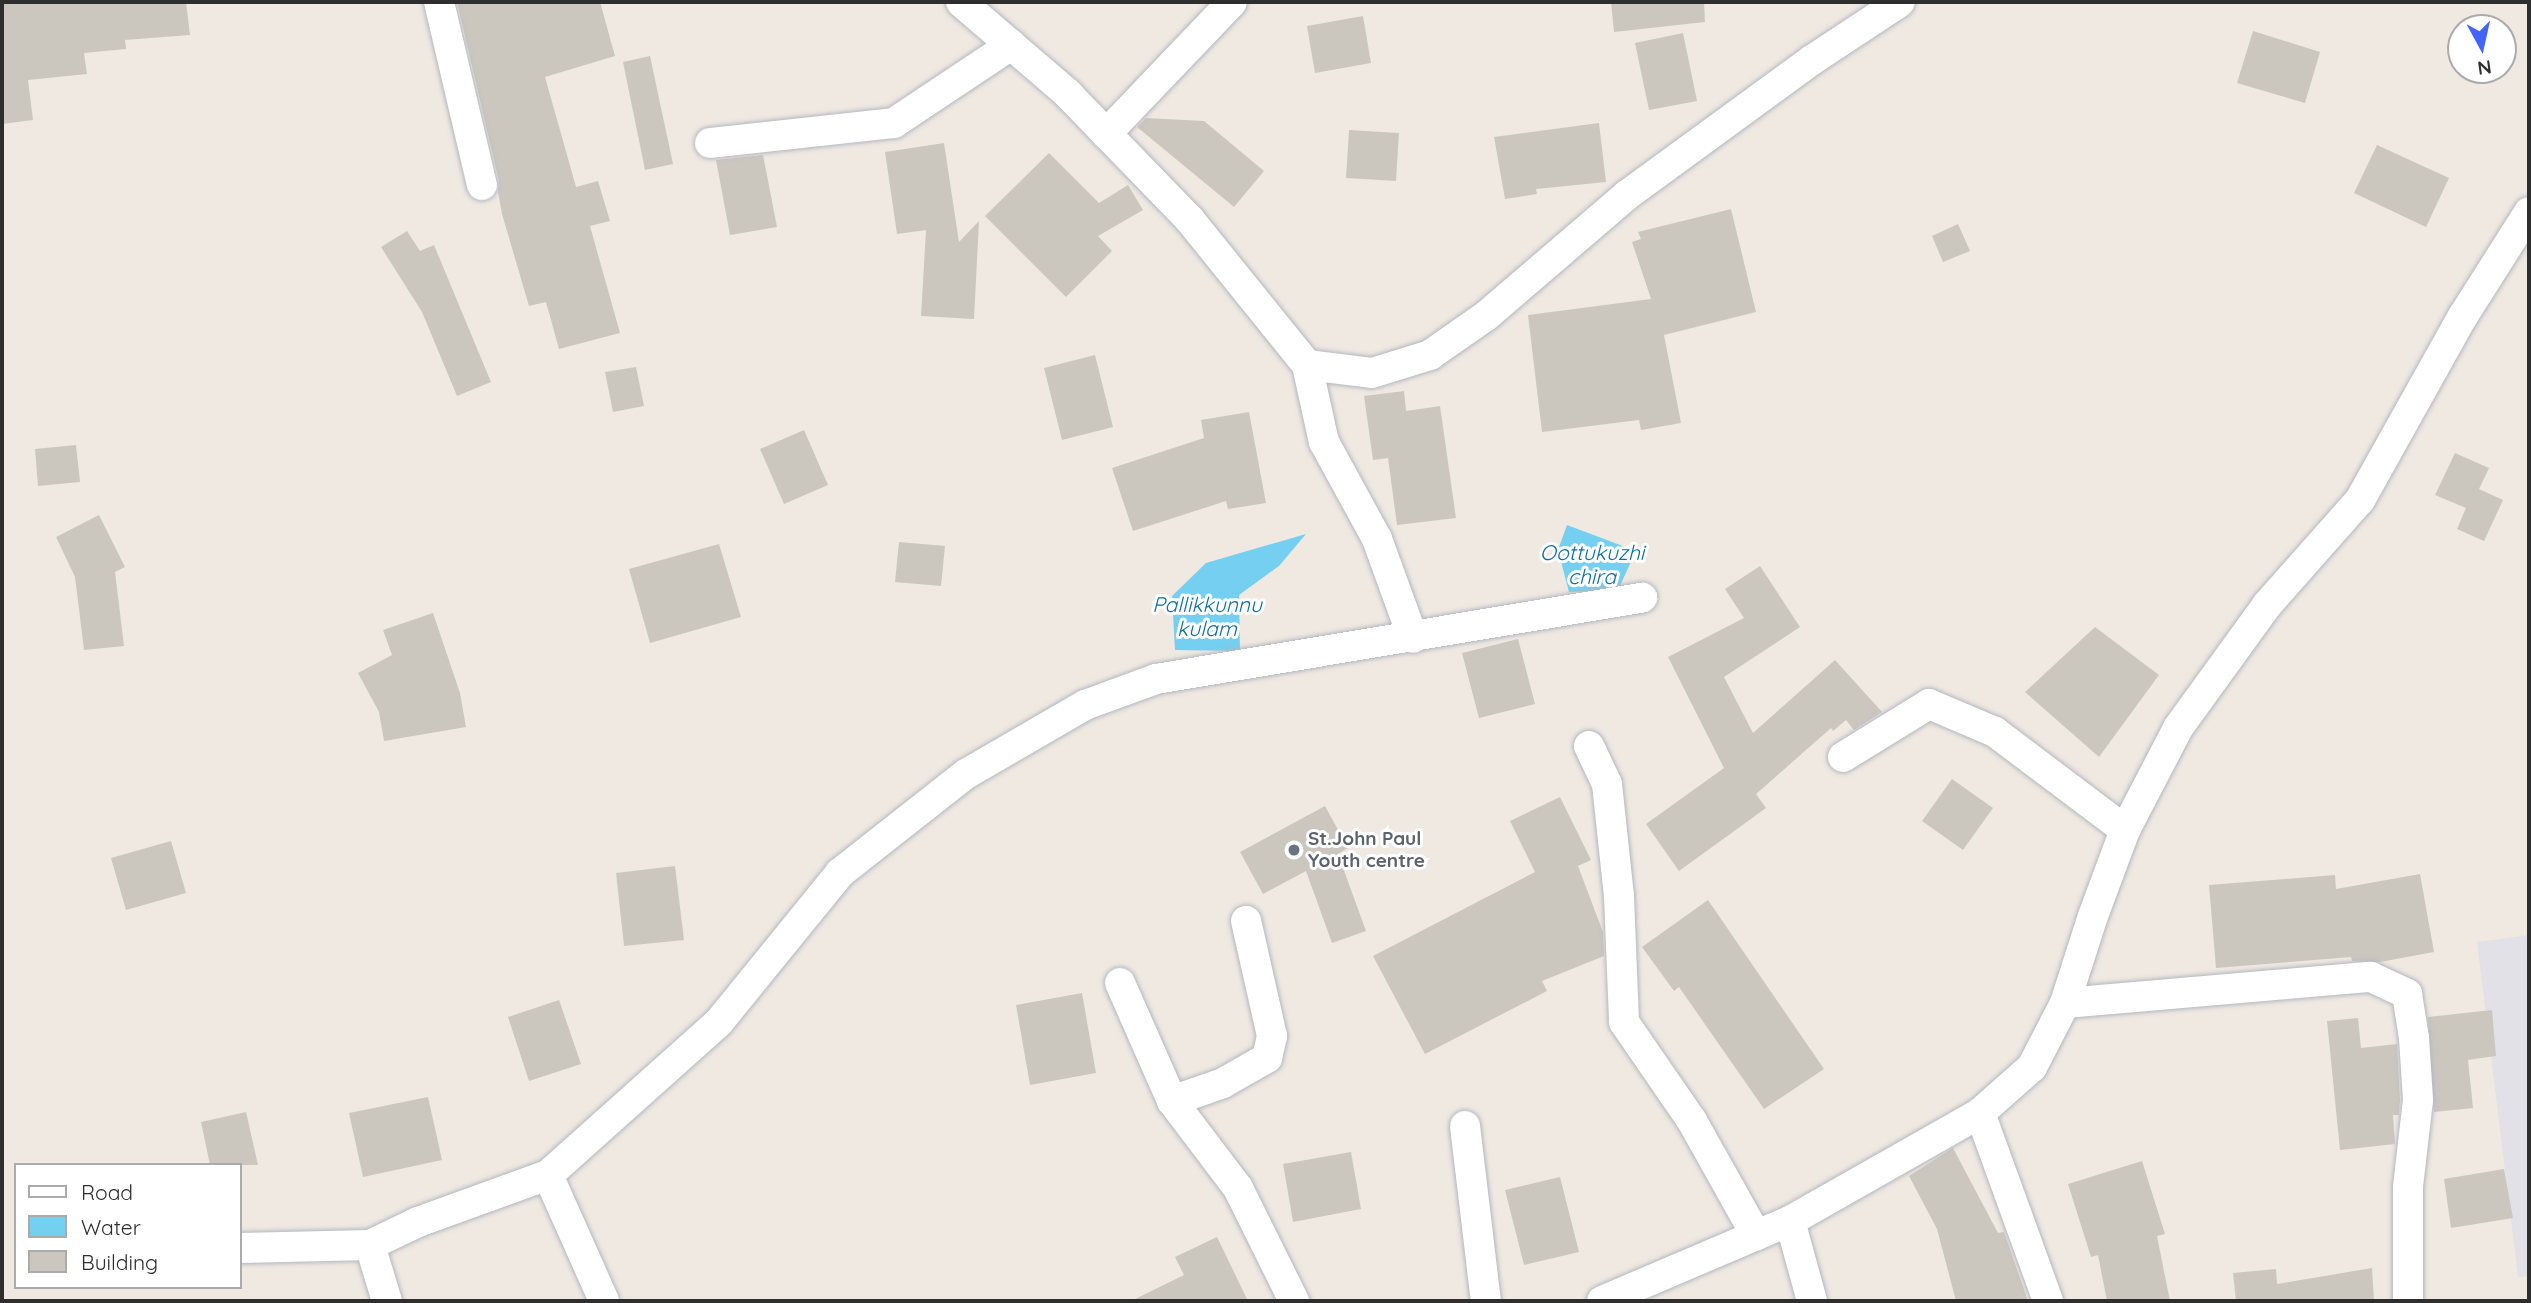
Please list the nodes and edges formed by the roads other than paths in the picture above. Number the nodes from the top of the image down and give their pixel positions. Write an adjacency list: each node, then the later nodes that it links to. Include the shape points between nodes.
1 (439, 2): 8 (street)
2 (961, 2): 5 (street)
3 (1232, 2): 6 (street)
4 (1900, 2): 10 (street, via 1627,195 1486,316 1430,355 1371,373)
5 (1011, 45): 6 (street); 7 (street, via 894,123)
6 (1106, 134): 10 (street, via 1190,220)
7 (710, 143)
8 (482, 185)
9 (2529, 212): 15 (street, via 2463,316 2360,500 2267,605 2178,728)
10 (1307, 365): 12 (street, via 1324,442 1377,539)
11 (1642, 598): 12 (street)
12 (1413, 638): 22 (street, via 1156,679 1084,705 966,774 840,873 719,1022)
13 (1589, 746): 24 (street, via 1608,784 1624,1022 1692,1121)
14 (1843, 757): 15 (street, via 1929,704 1995,732)
15 (2125, 830): 18 (street)
16 (1246, 921): 19 (street, via 1272,1035 1267,1058 1223,1083)
17 (1120, 983): 19 (street)
18 (2065, 1003): 20 (street, via 2032,1067); 34 (street, via 2371,977 2407,995 2418,1100 2408,1187)
19 (1172, 1101): 29 (street, via 1238,1188)
20 (1980, 1113): 23 (street); 33 (street)
21 (1465, 1126): 30 (street)
22 (548, 1175): 25 (street, via 418,1222); 28 (street)
23 (1790, 1221): 24 (street); 32 (street)
24 (1756, 1235): 31 (street)
25 (370, 1245): 26 (street); 27 (street)
26 (242, 1248)
27 (387, 1301)
28 (604, 1301)
29 (1294, 1301)
30 (1486, 1301)
31 (1602, 1301)
32 (1812, 1301)
33 (2048, 1301)
34 (2408, 1301)

